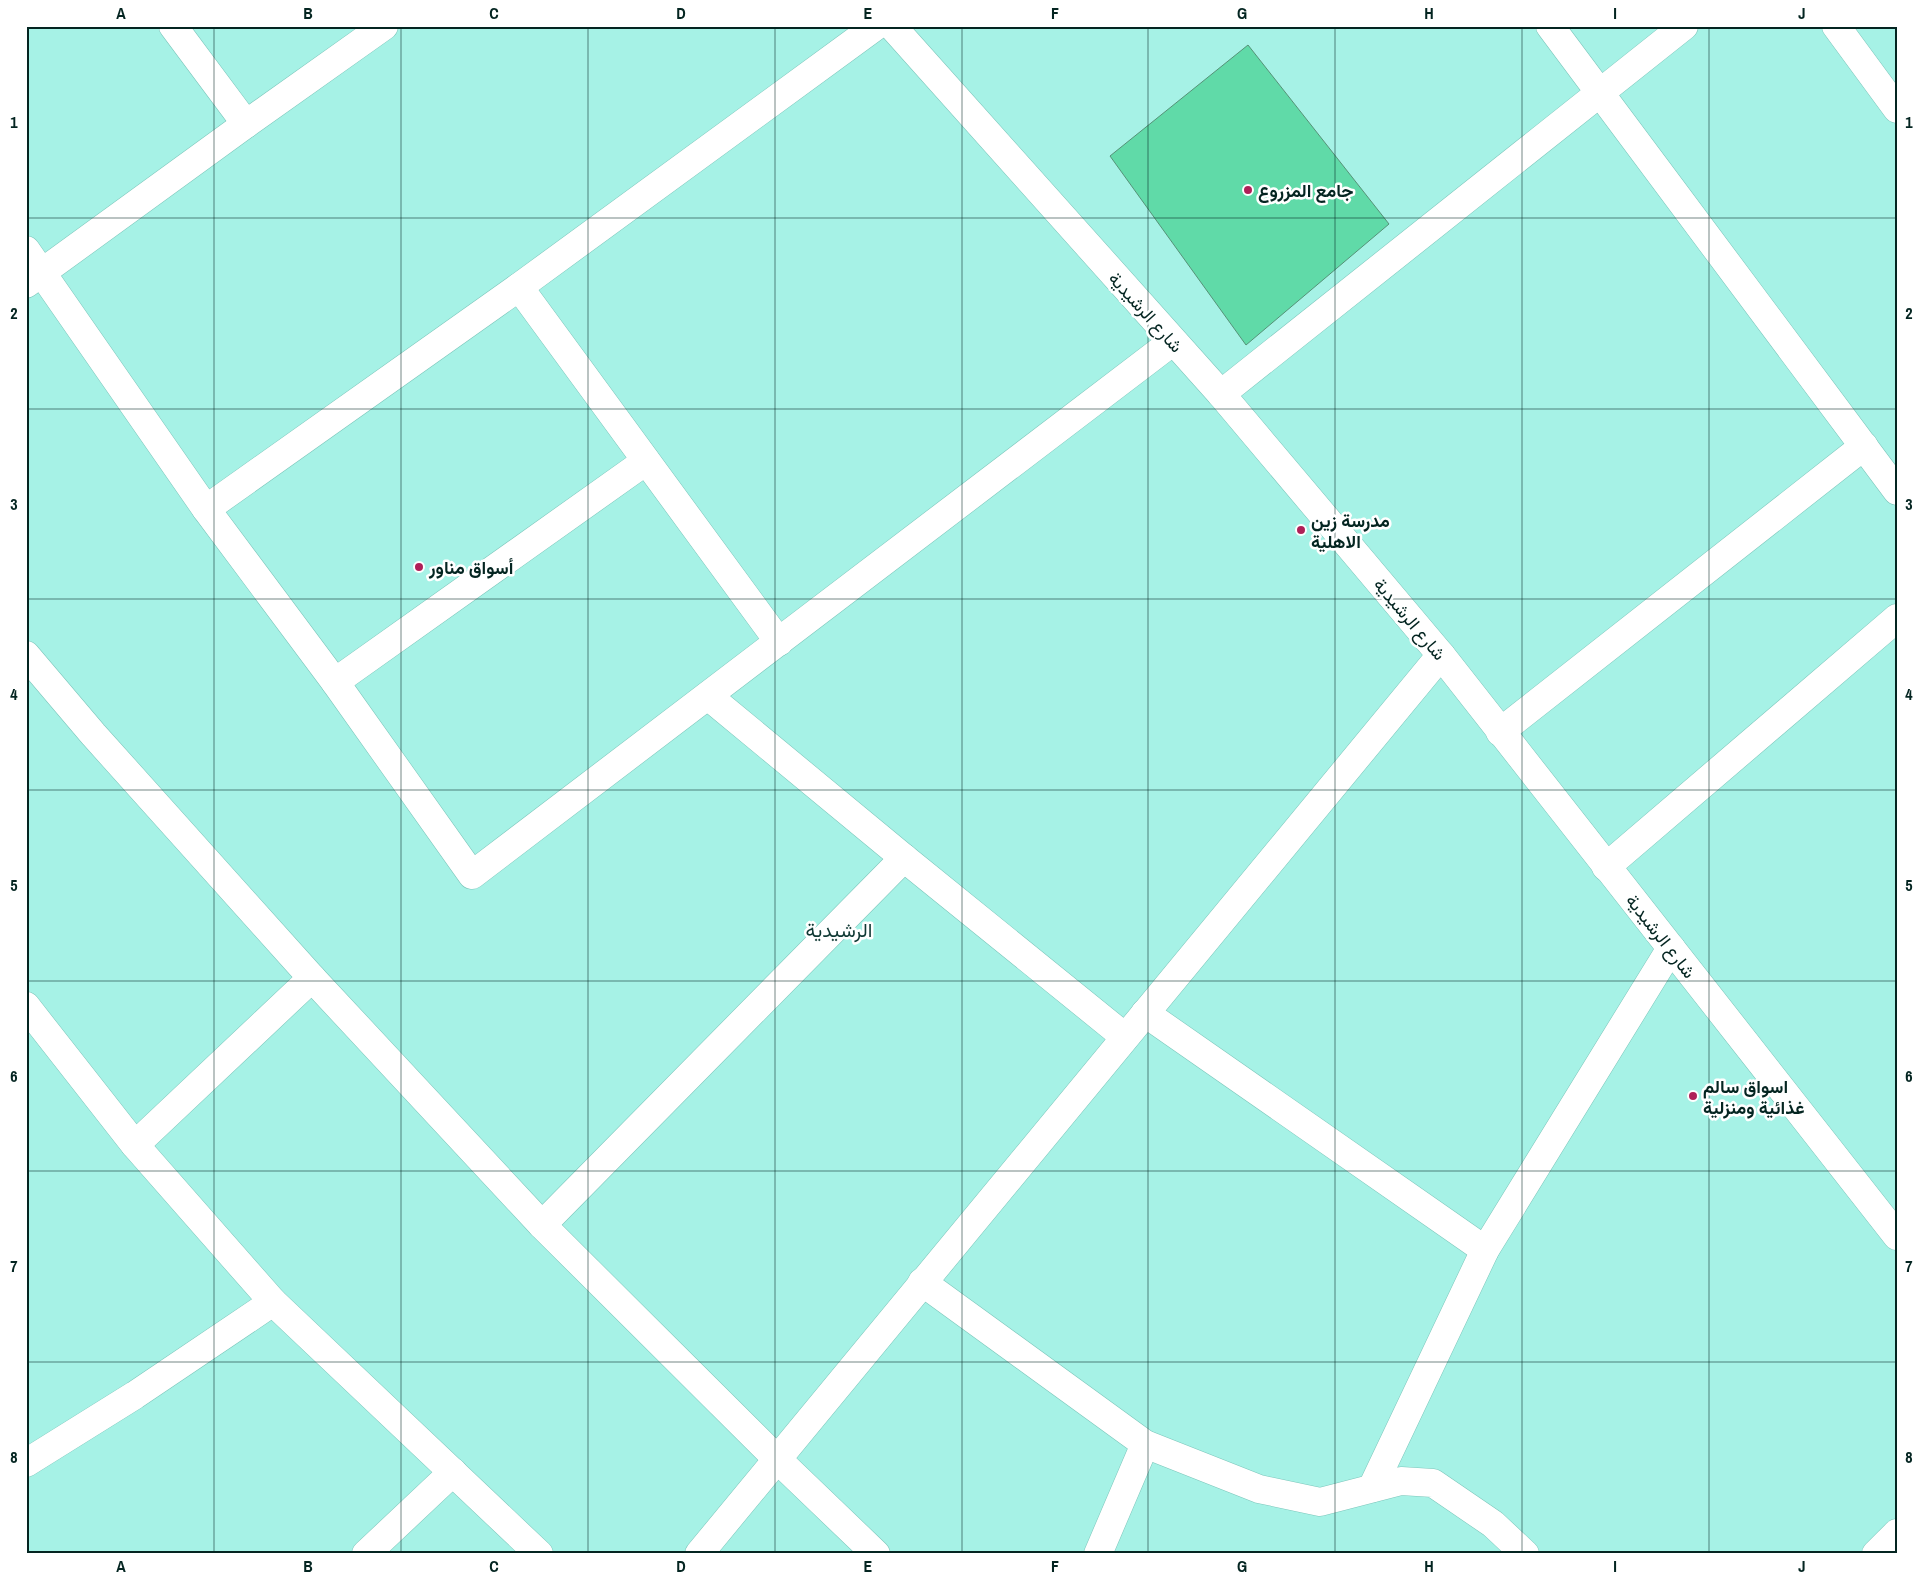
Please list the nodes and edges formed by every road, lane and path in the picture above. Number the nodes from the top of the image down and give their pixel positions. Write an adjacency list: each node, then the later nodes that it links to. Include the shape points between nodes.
1 (173, 26): 10 (street)
2 (384, 26): 10 (street)
3 (876, 26): 12 (street)
4 (892, 26): 13 (street, شارع الرشيدية)
5 (1550, 26): 8 (street)
6 (1684, 26): 8 (street)
7 (1836, 26): 9 (street)
8 (1600, 94): 14 (street); 15 (street)
9 (1897, 109)
10 (246, 124): 11 (street)
11 (31, 269): 18 (street)
12 (519, 287): 16 (street); 18 (street)
13 (1172, 342): 14 (street, شارع الرشيدية); 20 (street)
14 (1221, 394): 22 (street, شارع الرشيدية)
15 (1864, 446): 17 (street); 25 (street)
16 (646, 461): 20 (street); 23 (street)
17 (1897, 491)
18 (206, 509): 23 (street)
19 (1897, 618): 27 (street)
20 (778, 642): 24 (street)
21 (26, 655): 29 (street)
22 (1441, 655): 25 (street, شارع الرشيدية); 31 (street)
23 (336, 682): 24 (street, via 472,875)
24 (708, 696): 26 (street)
25 (1500, 732): 27 (street, شارع الرشيدية)
26 (904, 858): 32 (street); 34 (street)
27 (1606, 867): 28 (street, شارع الرشيدية)
28 (1671, 948): 35 (street, شارع الرشيدية); 36 (street)
29 (312, 978): 33 (street); 34 (street)
30 (26, 1006): 33 (street)
31 (1145, 1013): 32 (street); 36 (street)
32 (1124, 1038): 37 (street)
33 (135, 1145): 38 (street)
34 (542, 1225): 40 (street)
35 (1897, 1236)
36 (1485, 1250): 43 (street)
37 (922, 1282): 39 (street); 40 (street)
38 (274, 1302): 41 (street, via 135,1396); 42 (street)
39 (1145, 1444): 43 (street, via 1259,1489 1320,1502); 49 (street)
40 (777, 1459): 47 (street); 48 (street)
41 (26, 1463)
42 (453, 1472): 45 (street); 46 (street)
43 (1372, 1488): 50 (street, via 1401,1481 1433,1483 1493,1524)
44 (1897, 1533): 51 (street)
45 (366, 1554)
46 (539, 1554)
47 (699, 1554)
48 (876, 1554)
49 (1098, 1554)
50 (1525, 1554)
51 (1876, 1554)

